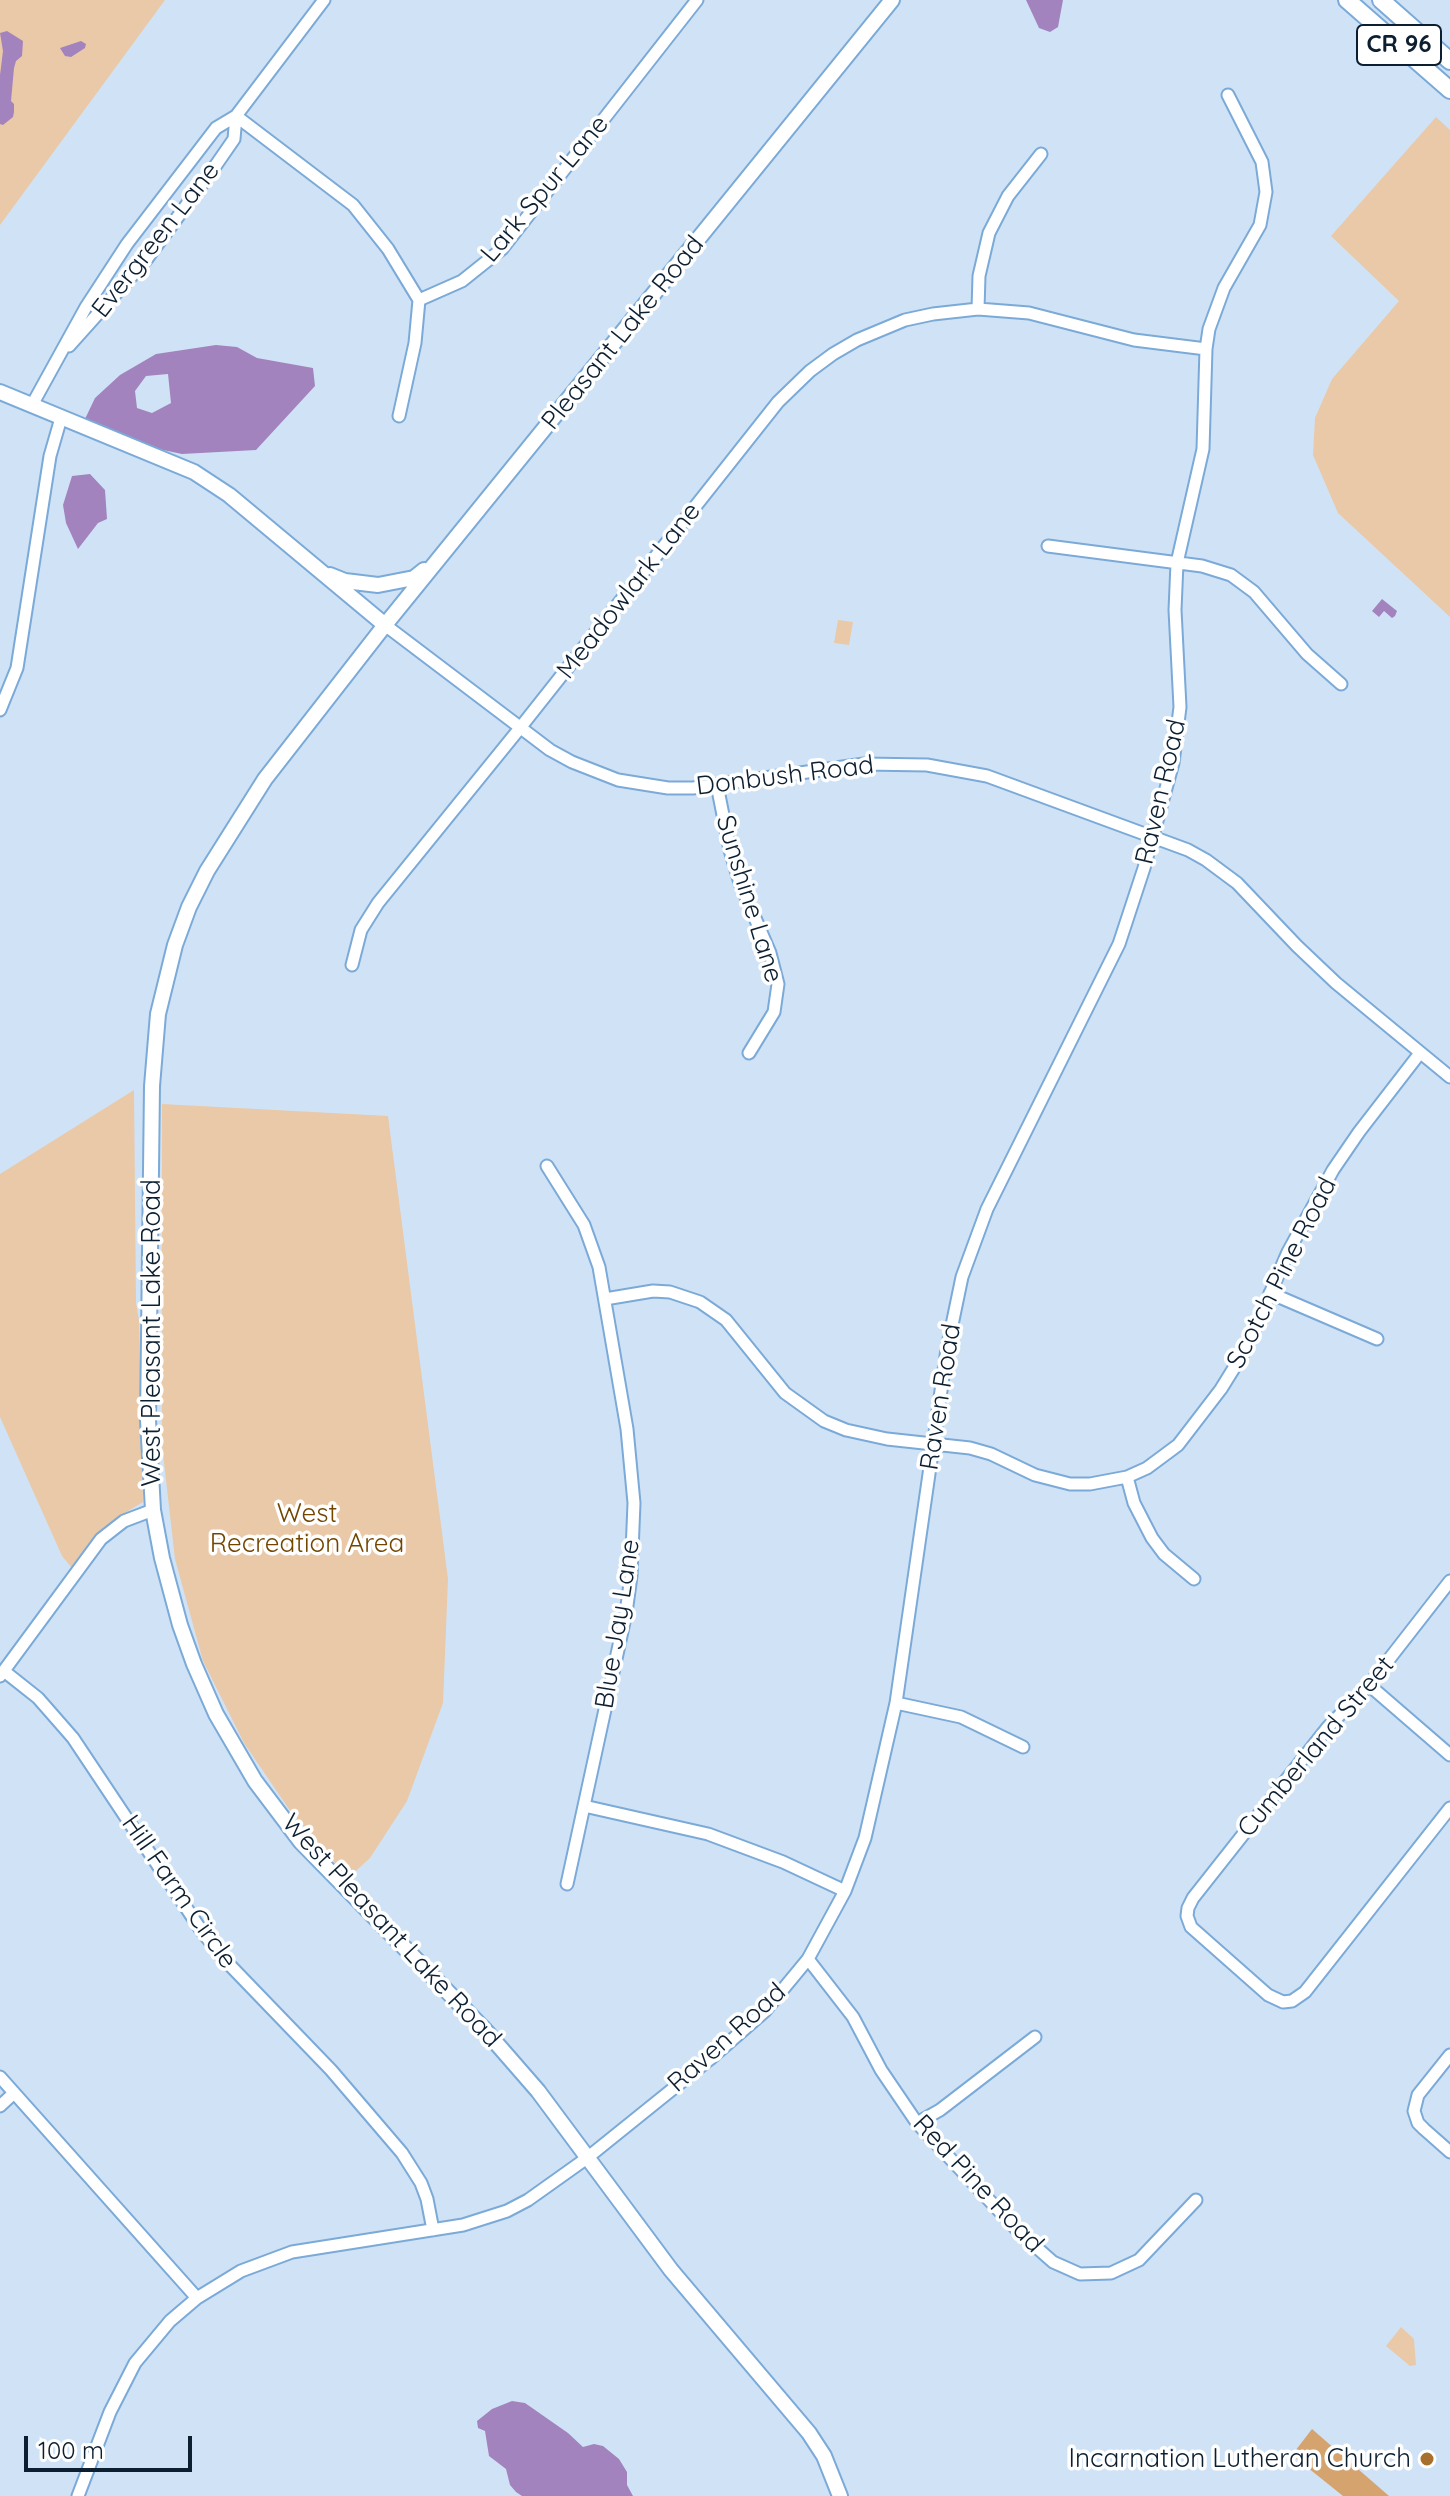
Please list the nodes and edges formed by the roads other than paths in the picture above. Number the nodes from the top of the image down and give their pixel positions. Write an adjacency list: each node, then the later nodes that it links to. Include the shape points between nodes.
1 (324, 0): 9 (street, Evergreen Lane)
2 (697, 0): 11 (street, Lark Spur Lane, via 502,249 462,281)
3 (892, 0): 20 (street, Pleasant Lake Road)
4 (1347, 0): 7 (main road, CR 96)
5 (1381, 0): 6 (main road, CR 96)
6 (1450, 61)
7 (1450, 90)
8 (1228, 95): 13 (street, Raven Road, via 1262,162 1266,192 1260,225 1224,288)
9 (236, 116): 11 (street, via 353,205); 14 (street, Evergreen Lane, via 216,128 127,244); 14 (street, Evergreen Lane, via 234,139 187,205 116,295)
10 (1041, 154): 12 (street, via 1008,196 989,233)
11 (419, 300): 17 (street)
12 (978, 309): 13 (street, Meadowlark Lane, via 1029,313 1134,340); 27 (street, Meadowlark Lane, via 933,314 878,330 833,354 789,390)
13 (1206, 349): 21 (street, Raven Road, via 1203,449)
14 (59, 356): 16 (street, Evergreen Lane)
15 (0, 392): 16 (street)
16 (32, 405): 18 (street)
17 (399, 416)
18 (61, 418): 22 (street, via 194,472); 26 (street, via 50,456 17,668)
19 (1048, 546): 21 (street)
20 (441, 558): 22 (street, via 414,578 378,585 345,581); 23 (street, Pleasant Lake Road)
21 (1177, 563): 25 (street, via 1216,569 1243,582); 29 (street, Raven Road, via 1178,735)
22 (316, 568): 23 (street)
23 (385, 625): 24 (street, Pleasant Lake Road); 27 (street, Donbush Road)
24 (354, 665): 40 (street, West Pleasant Lake Road, via 293,740 207,871 166,975 152,1086 148,1420)
25 (1341, 684)
26 (0, 710)
27 (520, 728): 28 (street, Donbush Road, via 572,762 618,780 668,788); 30 (street, Meadowlark Lane, via 378,903 361,930)
28 (717, 785): 29 (street, Donbush Road, via 864,764 927,765 987,776); 31 (street, Sunshine Lane, via 740,883 778,984 774,1012)
29 (1152, 839): 32 (street, via 1188,850 1222,870 1336,983); 38 (street, Raven Road, via 1114,954 973,1243 953,1313)
30 (352, 965)
31 (749, 1053)
32 (1420, 1053): 33 (street); 35 (street, Scotch Pine Road, via 1333,1170)
33 (1450, 1077)
34 (547, 1166): 36 (street, Blue Jay Lane, via 584,1225)
35 (1270, 1293): 37 (street); 39 (street, Scotch Pine Road, via 1247,1347 1191,1431 1163,1458)
36 (605, 1299): 38 (street, via 653,1291 700,1302 726,1320 785,1393 824,1421 867,1436); 48 (street, Blue Jay Lane, via 632,1466 634,1540 626,1613)
37 (1377, 1339)
38 (933, 1444): 39 (street, Scotch Pine Road, via 991,1454 1052,1480 1090,1484); 45 (street, Raven Road)
39 (1127, 1477): 41 (street, via 1152,1538)
40 (153, 1510): 43 (street, via 124,1521 101,1539); 60 (street, West Pleasant Lake Road, via 172,1601 194,1664 255,1781 301,1842 510,2057)
41 (1194, 1579)
42 (1450, 1581): 44 (street, Cumberland Street)
43 (2, 1674): 62 (street, Hill Farm Circle, via 38,1698 73,1738 222,1957 402,2153 421,2183)
44 (1369, 1685): 47 (street); 49 (street, Cumberland Street, via 1328,1727 1193,1898 1187,1916 1191,1927 1268,1995 1292,2001 1305,1992)
45 (896, 1703): 46 (street, via 961,1717); 51 (street, Raven Road, via 865,1838)
46 (1023, 1747)
47 (1450, 1755)
48 (584, 1806): 50 (street, Blue Jay Lane); 51 (street, via 720,1838)
49 (1450, 1808)
50 (567, 1884)
51 (845, 1891): 52 (street, Raven Road)
52 (808, 1959): 58 (street, Red Pine Road, via 853,2017); 60 (street, Raven Road, via 765,2011)
53 (1035, 2037): 58 (street)
54 (1450, 2055): 59 (street, via 1418,2095 1414,2111 1418,2123)
55 (0, 2077): 56 (street)
56 (14, 2093): 57 (street); 63 (street)
57 (0, 2106)
58 (917, 2123): 61 (street, Red Pine Road, via 1019,2232 1053,2262 1080,2274 1111,2273 1139,2260)
59 (1450, 2152)
60 (587, 2158): 62 (street, via 507,2211); 65 (street, West Pleasant Lake Road, via 671,2270 809,2433)
61 (1196, 2200)
62 (433, 2230): 63 (street, via 292,2252 241,2271)
63 (197, 2298): 64 (street, via 135,2363)
64 (78, 2496)
65 (840, 2496)

